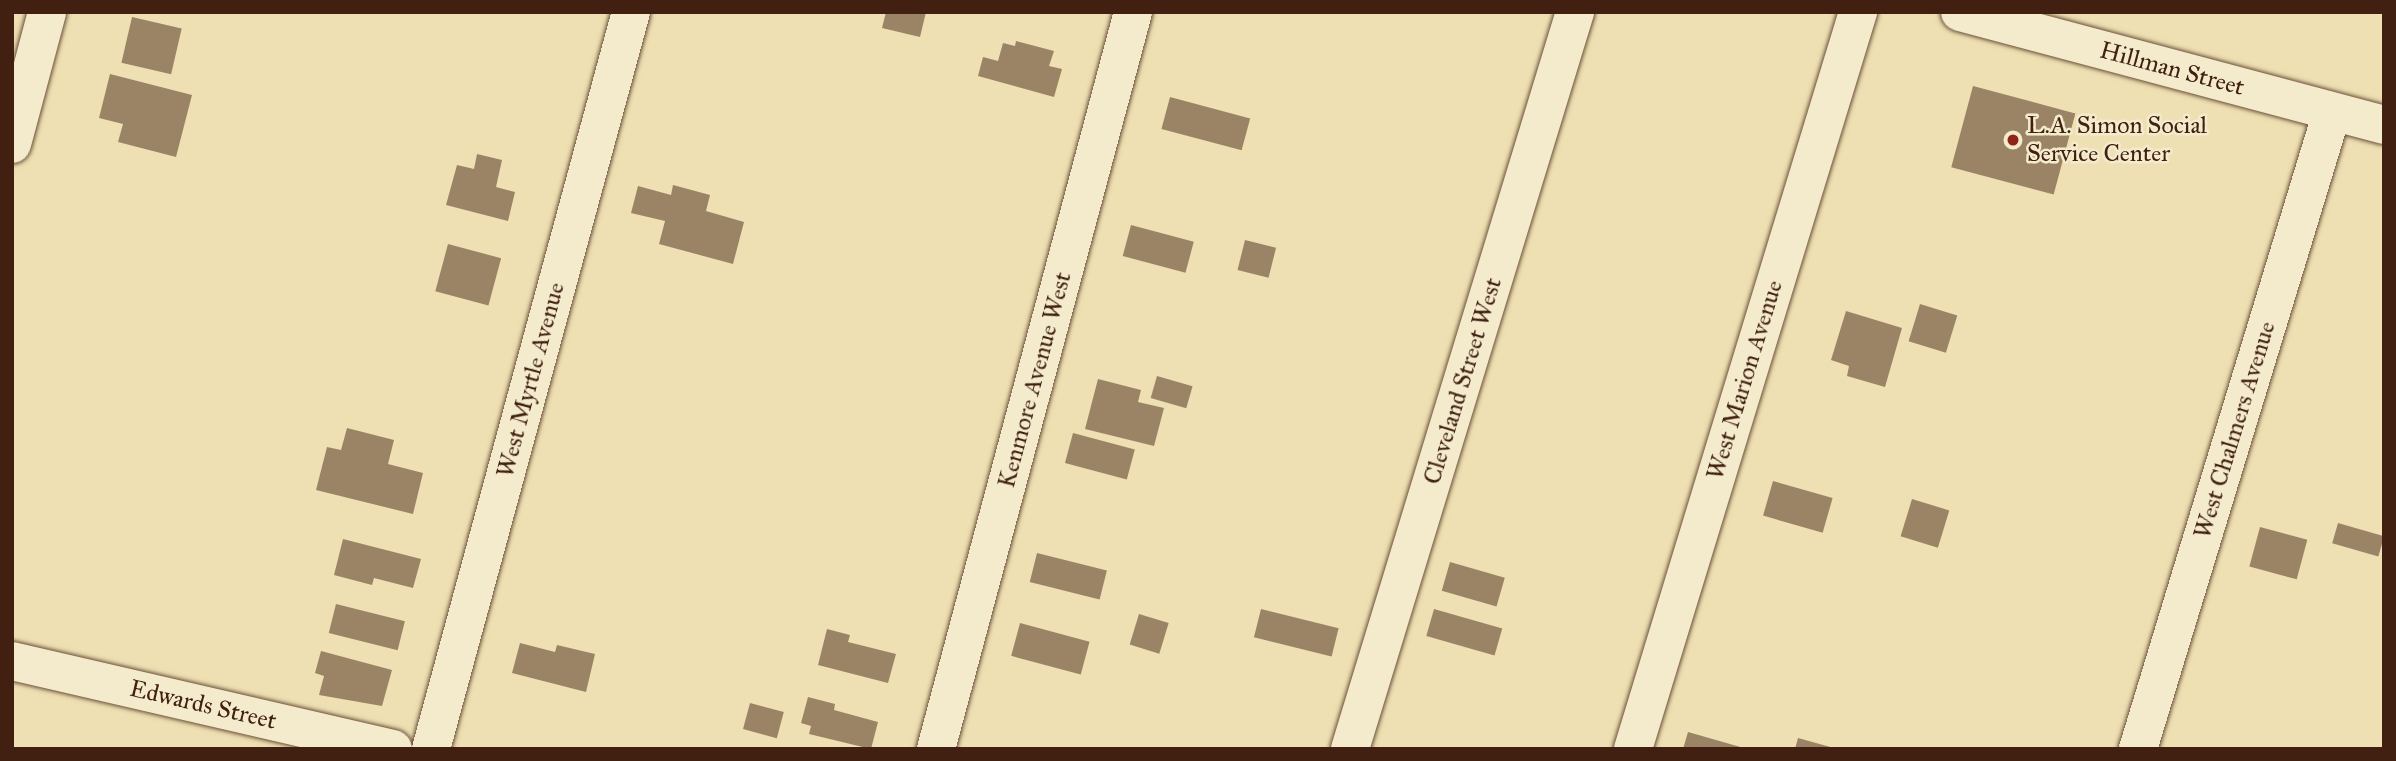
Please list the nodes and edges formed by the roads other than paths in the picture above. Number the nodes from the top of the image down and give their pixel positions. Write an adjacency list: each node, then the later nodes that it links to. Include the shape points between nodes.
1 (47, 12): 10 (street)
2 (631, 12): 13 (street, West Myrtle Avenue)
3 (1133, 12): 14 (street, Kenmore Avenue West)
4 (1575, 12): 15 (street, Cleveland Street West)
5 (1857, 12): 16 (street, West Marion Avenue)
6 (1960, 12): 7 (street, Hillman Street)
7 (2076, 27): 8 (street, Hillman Street)
8 (2332, 111): 9 (street, Hillman Street); 17 (street, West Chalmers Avenue)
9 (2384, 125)
10 (12, 144)
11 (12, 661): 12 (street, Edwards Street)
12 (393, 749)
13 (431, 749)
14 (936, 749)
15 (1350, 749)
16 (1633, 749)
17 (2138, 749)

